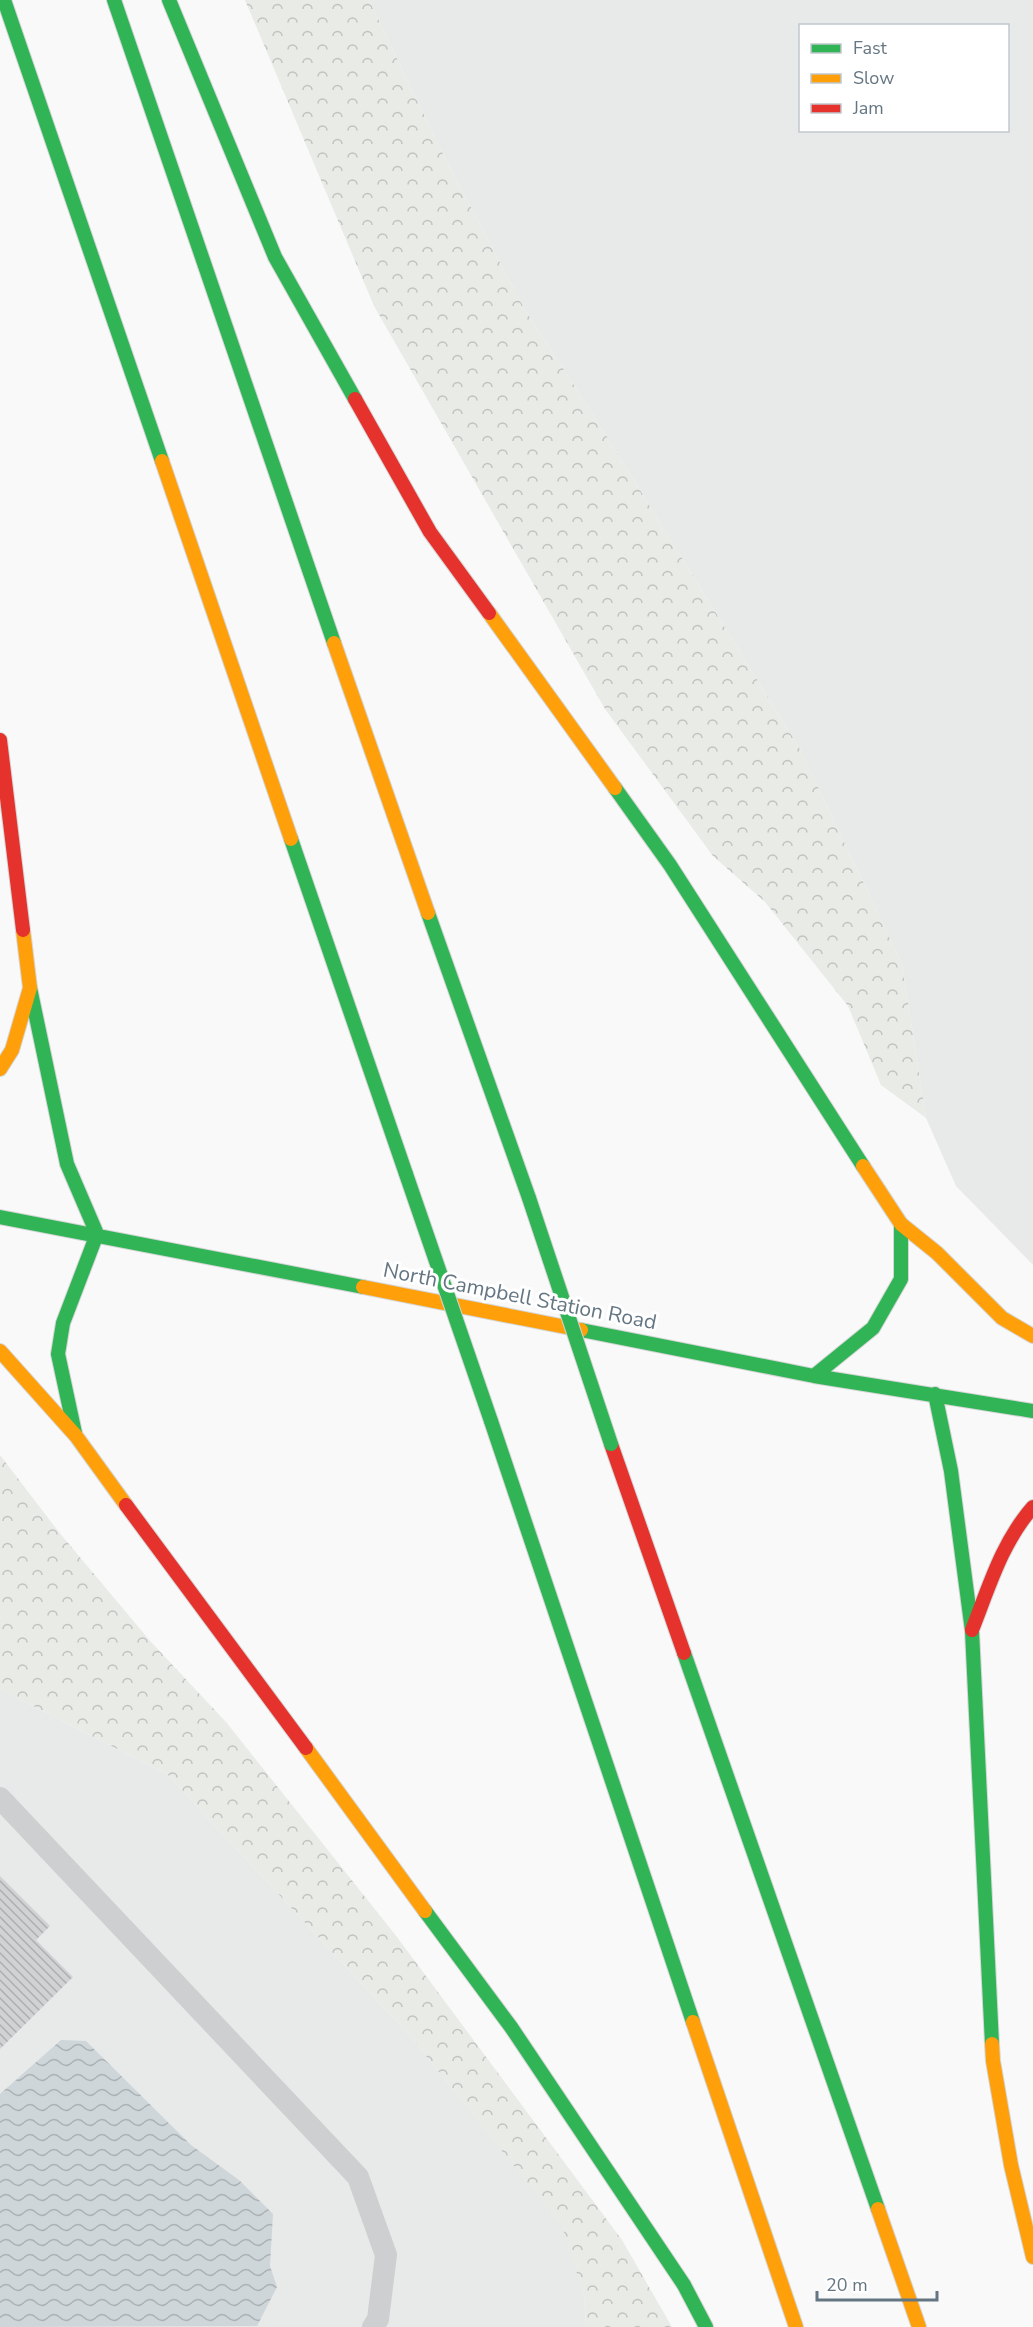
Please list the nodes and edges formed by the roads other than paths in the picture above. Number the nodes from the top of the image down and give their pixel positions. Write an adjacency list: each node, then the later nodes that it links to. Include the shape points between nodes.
1 (3, 0): 22 (main road, bridge, via 491,1421)
2 (114, 0): 23 (main road, bridge)
3 (169, 0): 8 (main road, via 275,257 430,532 670,865)
4 (0, 740): 5 (main road)
5 (30, 988): 6 (main road, via 12,1050); 9 (main road, via 67,1164)
6 (0, 1069)
7 (0, 1217): 9 (main road, North Campbell Station Road)
8 (901, 1224): 10 (main road, via 937,1253 1002,1318); 12 (main road, via 901,1279 873,1328)
9 (97, 1234): 12 (main road, North Campbell Station Road); 15 (main road, via 63,1323 58,1353)
10 (1033, 1336)
11 (0, 1351): 15 (main road)
12 (814, 1376): 13 (main road, North Campbell Station Road)
13 (935, 1394): 14 (main road, North Campbell Station Road); 17 (main road, via 951,1471)
14 (1033, 1411)
15 (76, 1436): 21 (main road, via 511,2027 684,2286)
16 (1033, 1507): 17 (main road, via 1006,1543)
17 (972, 1631): 19 (main road, via 993,2061 1011,2165)
18 (0, 1798): 20 (lane, via 358,2178 386,2255 378,2319)
19 (1033, 2257)
20 (373, 2327)
21 (706, 2327)
22 (796, 2327)
23 (919, 2327)

